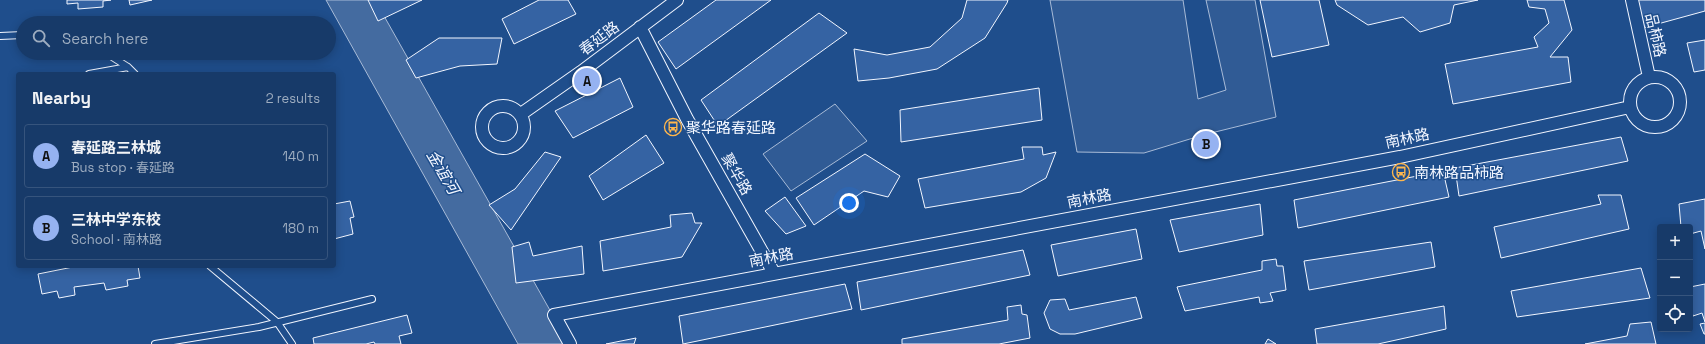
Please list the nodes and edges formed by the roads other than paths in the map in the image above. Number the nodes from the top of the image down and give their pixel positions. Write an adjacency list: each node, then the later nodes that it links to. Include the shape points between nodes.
1 (677, 0): 3 (street, 春延路)
2 (1632, 0): 10 (street, 品柿路)
3 (640, 27): 12 (street, 春延路); 14 (street, 聚华路, via 687,119)
4 (16, 35): 5 (lane)
5 (0, 36)
6 (117, 60): 7 (lane)
7 (128, 67): 8 (lane); 9 (lane)
8 (100, 72)
9 (133, 72)
10 (1649, 77): 11 (street, via 1633,88); 11 (street, via 1668,80 1675,86 1680,107 1676,115 1670,122 1650,127 1634,117)
11 (1630, 107): 14 (street, 南林路, via 1400,156)
12 (521, 114)
13 (212, 268): 16 (lane)
14 (774, 273): 19 (street, 南林路, via 554,315)
15 (372, 299): 16 (lane)
16 (277, 322): 17 (lane); 18 (lane)
17 (155, 344)
18 (292, 344)
19 (570, 344)

